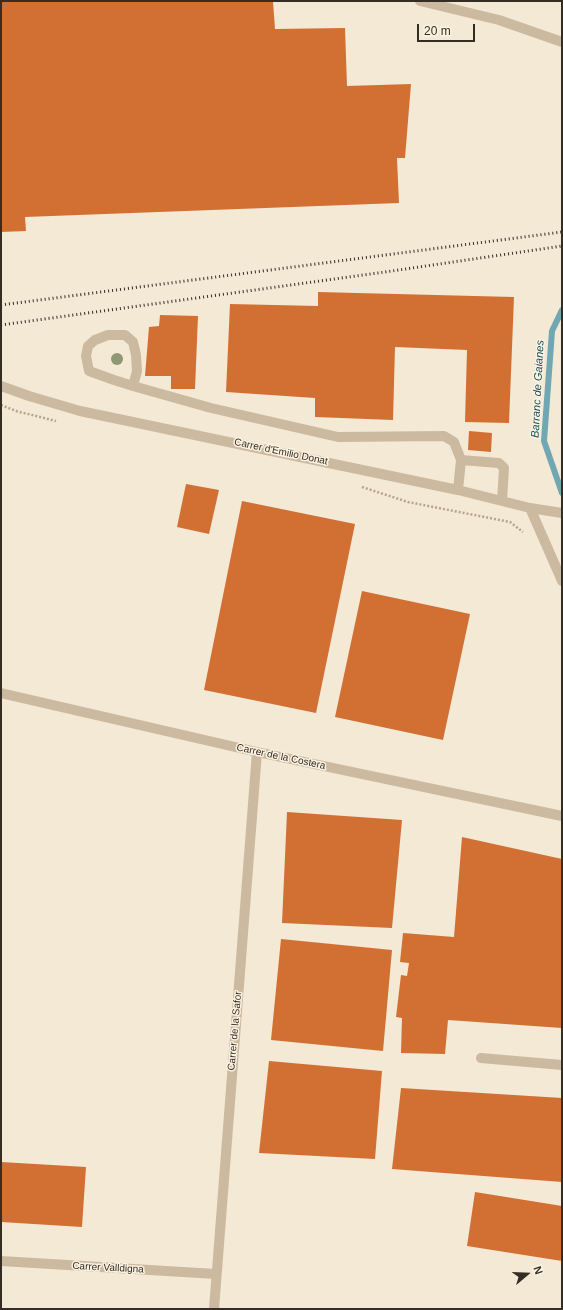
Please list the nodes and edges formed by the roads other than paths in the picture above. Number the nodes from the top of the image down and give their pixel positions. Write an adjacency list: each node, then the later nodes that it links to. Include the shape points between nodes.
1 (420, 1): 2 (street, via 499,20)
2 (562, 42)
3 (1, 386): 6 (street, Carrer d'Emilio Donat, via 80,411)
4 (133, 386): 4 (street, via 89,371 86,356 88,346 108,335 125,335 133,342 137,371); 5 (street, via 211,408 338,437 444,436 454,442)
5 (461, 460): 6 (street); 7 (street, via 499,463 504,468)
6 (458, 490): 7 (street, Carrer d'Emilio Donat)
7 (502, 501): 8 (street, Carrer d'Emilio Donat)
8 (530, 508): 9 (street, Carrer d'Emilio Donat); 10 (street)
9 (560, 513)
10 (562, 581)
11 (1, 693): 12 (street, Carrer de la Costera)
12 (257, 752): 13 (street, Carrer de la Costera); 17 (street, Carrer de la Safor)
13 (562, 816)
14 (481, 1058): 15 (street)
15 (562, 1065)
16 (1, 1262): 17 (street, Carrer Valldigna)
17 (216, 1274): 18 (street, Carrer de la Safor)
18 (214, 1309)

